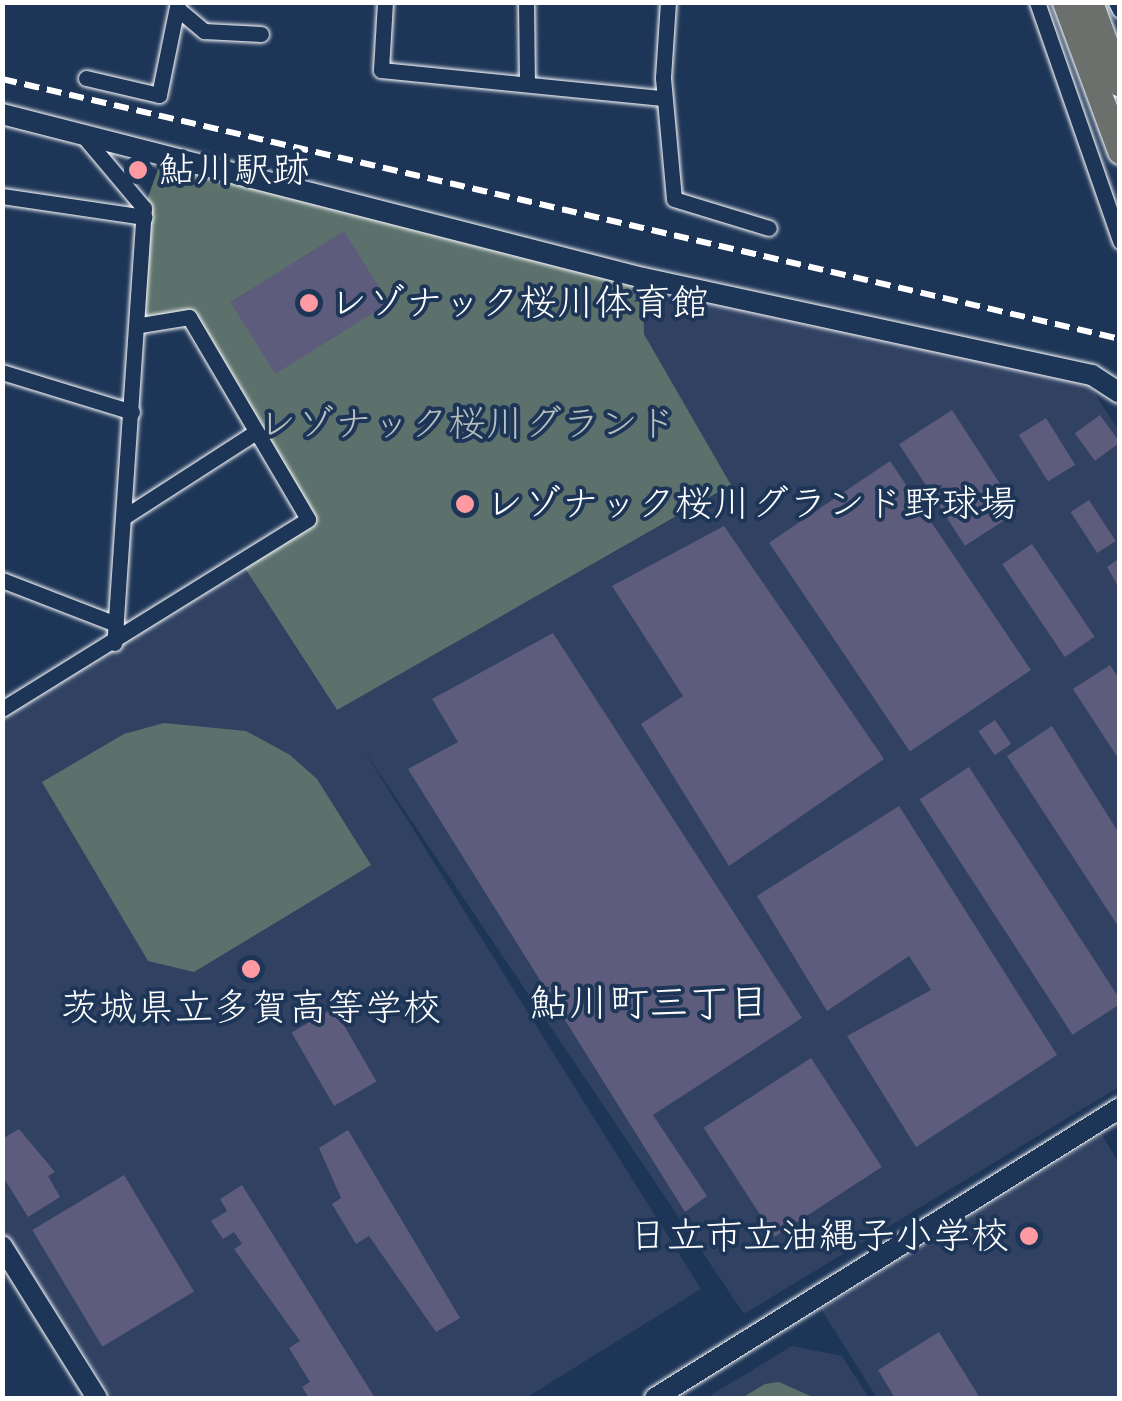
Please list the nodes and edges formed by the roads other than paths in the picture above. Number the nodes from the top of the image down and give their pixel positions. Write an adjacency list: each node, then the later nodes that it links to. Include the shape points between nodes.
1 (385, 2): 12 (street, via 381,70)
2 (526, 2): 12 (street)
3 (668, 2): 14 (street)
4 (1036, 2): 21 (street)
5 (1065, 2): 17 (main road)
6 (1090, 2): 13 (main road)
7 (1116, 2): 9 (street)
8 (179, 6): 10 (street, via 204,30); 11 (street, via 159,96)
9 (1120, 10)
10 (262, 34)
11 (86, 78)
12 (527, 84): 14 (street)
13 (1120, 84)
14 (664, 98): 20 (street, via 679,206)
15 (2, 114): 16 (street)
16 (78, 130): 19 (street); 24 (street, via 643,278 1092,375)
17 (1120, 151)
18 (2, 196): 19 (street)
19 (144, 217): 22 (street)
20 (770, 228)
21 (1120, 241)
22 (140, 326): 25 (street); 26 (street, via 189,318)
23 (2, 372): 25 (street)
24 (1120, 393)
25 (132, 412): 27 (street)
26 (256, 432): 27 (street); 30 (street, via 308,520)
27 (124, 517): 29 (street)
28 (2, 580): 29 (street)
29 (116, 624): 30 (street)
30 (114, 643): 31 (street)
31 (2, 709)
32 (1120, 1108): 35 (street)
33 (2, 1246): 34 (street)
34 (98, 1398)
35 (655, 1398)

